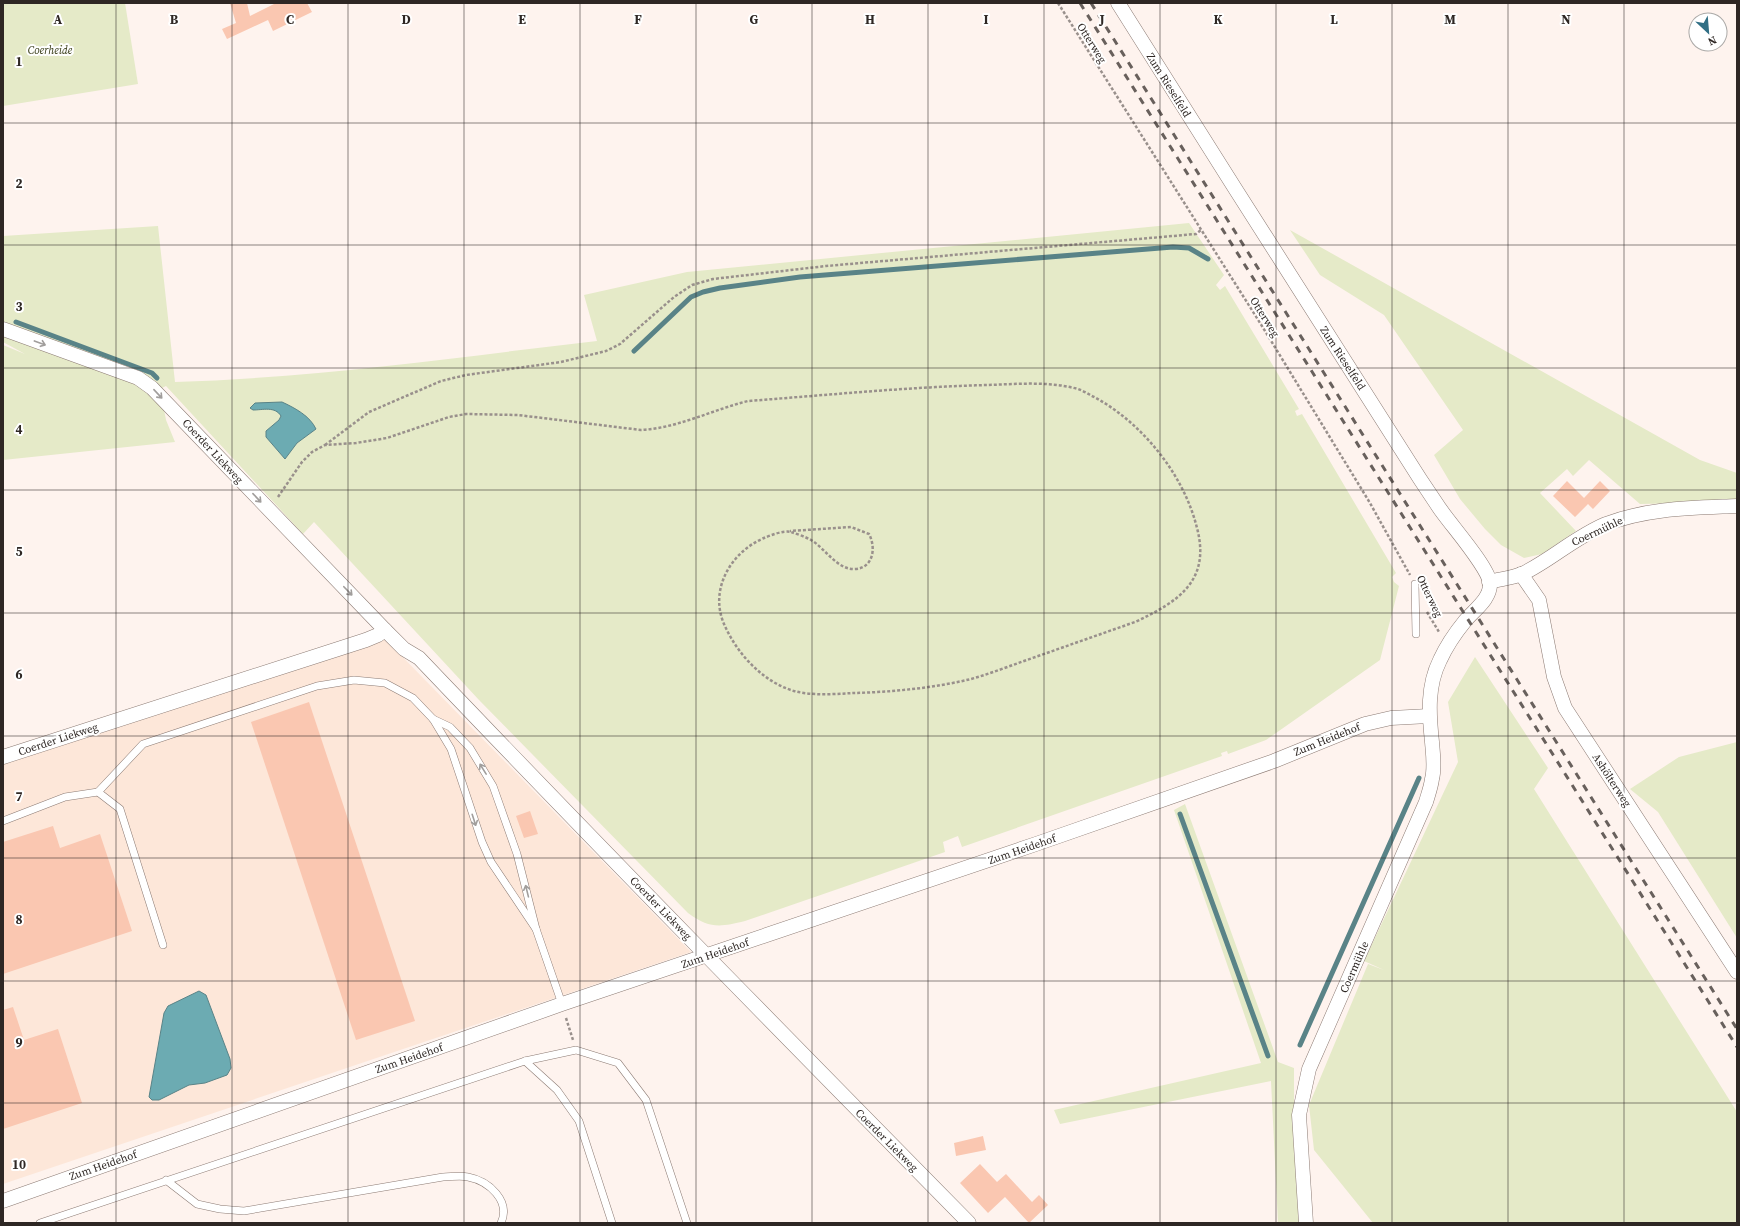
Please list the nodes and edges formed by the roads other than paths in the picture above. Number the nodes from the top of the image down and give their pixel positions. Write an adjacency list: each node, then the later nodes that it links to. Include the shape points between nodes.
1 (1118, 3): 5 (street, Zum Rieselfeld, via 1437,506 1484,568)
2 (3, 329): 7 (street, Coerder Liekweg, one-way to 7, via 138,378 152,388)
3 (1737, 506): 4 (street, Coermühle, via 1660,510 1632,515 1577,538)
4 (1521, 574): 5 (street, Coermühle); 17 (street, Ashölterweg, via 1539,600 1554,677 1565,708)
5 (1489, 582): 9 (street, via 1489,591 1482,603 1464,622 1440,660 1430,696)
6 (1415, 584): 8 (lane)
7 (385, 630): 11 (street, Coerder Liekweg, via 366,640); 16 (street, Coerder Liekweg, via 404,649 419,658)
8 (1416, 634)
9 (1429, 716): 16 (street, Zum Heidehof, via 1391,718 1366,724 1274,761); 27 (street, Coermühle, via 1433,778 1426,802 1309,1069 1299,1115)
10 (433, 720): 12 (lane, via 413,698 385,684 354,680 317,686 143,744); 14 (lane, one-way to 14, via 451,749 491,862); 14 (lane, one-way to 10, via 517,854 493,786 470,748 450,727)
11 (3, 757)
12 (98, 792): 13 (lane, via 65,797); 15 (lane, via 120,809)
13 (3, 821)
14 (536, 929): 18 (lane)
15 (163, 945)
16 (707, 956): 18 (street, Zum Heidehof); 26 (street, Coerder Liekweg)
17 (1737, 972)
18 (562, 1004): 21 (street, Zum Heidehof)
19 (525, 1061): 20 (lane); 24 (lane, via 557,1090 579,1122); 25 (lane, via 576,1050 618,1063 646,1100)
20 (166, 1180): 22 (lane); 23 (lane, via 197,1204 220,1210 244,1211 443,1177 468,1177 487,1184 500,1197 504,1216)
21 (3, 1201)
22 (40, 1223)
23 (501, 1223)
24 (612, 1223)
25 (687, 1223)
26 (969, 1223)
27 (1306, 1223)

